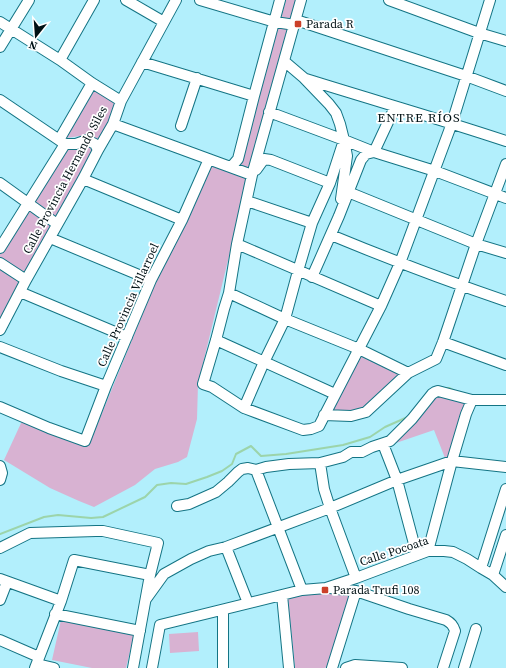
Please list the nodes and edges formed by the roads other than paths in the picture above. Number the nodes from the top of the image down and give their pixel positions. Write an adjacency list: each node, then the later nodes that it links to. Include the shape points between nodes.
1 (29, 0): 14 (street)
2 (94, 0): 18 (street)
3 (126, 0): 11 (street)
4 (176, 0): 11 (street, Calle Provincia Hernando Siles)
5 (200, 0): 12 (street)
6 (280, 0): 12 (street)
7 (301, 0): 13 (street)
8 (389, 0): 15 (street)
9 (490, 0): 15 (street)
10 (0, 22): 14 (street)
11 (164, 22): 20 (street, Calle Provincia Hernando Siles)
12 (275, 22): 13 (street); 26 (street)
13 (296, 22): 19 (street); 21 (street)
14 (11, 30): 17 (street); 18 (street)
15 (479, 33): 16 (street); 21 (street)
16 (506, 41)
17 (0, 47)
18 (60, 60): 24 (street)
19 (284, 61): 23 (street); 30 (street)
20 (142, 62): 22 (street); 28 (street, Calle Provincia Hernando Siles)
21 (466, 76): 25 (street); 31 (street)
22 (196, 78): 26 (street); 33 (street)
23 (304, 78): 29 (street); 34 (street, via 336,113)
24 (92, 83): 28 (street); 36 (street)
25 (506, 91)
26 (254, 96): 41 (street, via 238,160)
27 (0, 100): 36 (street)
28 (121, 101): 32 (street, Calle Provincia Hernando Siles)
29 (395, 107): 31 (street); 38 (street)
30 (269, 112): 34 (street); 43 (street)
31 (452, 123): 35 (street); 42 (street)
32 (113, 124): 37 (street, Calle Provincia Hernando Siles); 39 (street)
33 (181, 126)
34 (344, 140): 38 (street); 46 (street); 52 (street, via 347,156)
35 (506, 141)
36 (62, 142): 37 (street, via 76,144 87,140 95,144); 51 (street)
37 (98, 150): 44 (street, Calle Provincia Hernando Siles)
38 (374, 152): 42 (street); 47 (street, via 366,154 361,160)
39 (209, 159): 41 (street); 54 (street, Calle Provincia Villarroel)
40 (506, 164): 48 (street)
41 (229, 166): 43 (street)
42 (435, 171): 48 (street); 53 (street)
43 (252, 175): 46 (street, via 264,159); 50 (street)
44 (83, 179): 54 (street); 56 (street, Calle Provincia Hernando Siles)
45 (0, 183): 51 (street)
46 (330, 183): 55 (street)
47 (348, 192): 52 (street); 53 (street)
48 (496, 194): 49 (street); 60 (street)
49 (506, 198)
50 (247, 201): 55 (street); 59 (street)
51 (28, 204): 56 (street); 61 (street)
52 (339, 216): 57 (street)
53 (416, 219): 60 (street); 64 (street)
54 (182, 220): 68 (street, Calle Provincia Villarroel)
55 (312, 223): 65 (street)
56 (58, 224): 58 (street, Calle Provincia Hernando Siles)
57 (331, 235): 64 (street); 66 (street)
58 (50, 238): 67 (street, Calle Provincia Hernando Siles); 68 (street)
59 (236, 244): 65 (street); 71 (street)
60 (476, 244): 62 (street); 69 (street)
61 (0, 248)
62 (506, 254)
63 (0, 263): 67 (street)
64 (400, 263): 69 (street); 73 (street)
65 (298, 271): 66 (street); 74 (street)
66 (312, 277): 73 (street)
67 (26, 280): 70 (street, Calle Provincia Hernando Siles)
68 (151, 280): 76 (street, Calle Provincia Villarroel)
69 (462, 286): 72 (street); 78 (street)
70 (20, 292): 75 (street, Calle Provincia Hernando Siles); 76 (street)
71 (229, 294): 74 (street); 77 (street)
72 (506, 301)
73 (381, 306): 80 (street)
74 (284, 319): 80 (street); 81 (street)
75 (0, 330)
76 (127, 337): 84 (street, Calle Provincia Villarroel)
77 (216, 340): 81 (street); 89 (street, via 203,384)
78 (443, 342): 82 (street); 83 (street, via 436,359)
79 (0, 347): 84 (street, via 61,372)
80 (359, 349): 83 (street); 85 (street)
81 (264, 362): 85 (street); 89 (street)
82 (506, 365)
83 (408, 373): 90 (street, via 366,412 351,416)
84 (106, 386): 88 (street, Calle Provincia Villarroel, via 85,441)
85 (335, 394): 90 (street)
86 (472, 400): 87 (street); 91 (street, via 435,392 390,441); 92 (street)
87 (506, 400)
88 (0, 407)
89 (244, 408): 90 (street, via 302,430 319,426)
90 (324, 415)
91 (383, 444): 93 (street); 98 (street)
92 (452, 461): 95 (street); 98 (street); 106 (street)
93 (320, 463): 96 (street, via 289,464); 101 (street)
94 (0, 467): 97 (street)
95 (506, 467)
96 (256, 470): 100 (street, via 242,469 216,492 189,504); 102 (street)
97 (0, 480)
98 (397, 480): 101 (street); 108 (street)
99 (506, 488): 110 (street)
100 (177, 506)
101 (330, 508): 102 (street); 113 (street)
102 (278, 528): 104 (street); 117 (street)
103 (506, 535): 107 (street)
104 (226, 547): 121 (street, via 209,551 164,574); 123 (street)
105 (0, 548): 112 (street, via 30,533 103,531 158,543)
106 (428, 551): 108 (street, Calle Pocoata); 110 (street, Calle Pocoata, via 453,552)
107 (500, 553): 109 (street); 111 (street)
108 (417, 555): 113 (street, Calle Pocoata)
109 (506, 562)
110 (481, 568): 111 (street, Calle Pocoata)
111 (493, 575): 115 (street, Calle Pocoata)
112 (150, 576): 121 (street); 122 (street, via 74,560)
113 (356, 578): 116 (street, Calle Pocoata)
114 (4, 581): 120 (street); 122 (street)
115 (506, 587)
116 (326, 588): 117 (street, Calle Pocoata); 118 (street)
117 (302, 590): 119 (street, Calle Pocoata)
118 (356, 591): 137 (street); 139 (street, via 451,623 455,631)
119 (282, 595): 123 (street, Calle Pocoata); 136 (street)
120 (0, 600)
121 (146, 600): 127 (street)
122 (60, 601): 125 (street)
123 (248, 604): 124 (street, Calle Pocoata)
124 (223, 610): 128 (street, Calle Pocoata, via 160,625); 135 (street)
125 (55, 614): 127 (street); 130 (street)
126 (476, 628): 140 (street)
127 (140, 633): 128 (street); 133 (street)
128 (158, 639): 134 (street)
129 (0, 640): 130 (street)
130 (37, 663): 132 (street)
131 (352, 667): 138 (street)
132 (54, 668)
133 (133, 668)
134 (152, 668)
135 (223, 668)
136 (289, 668)
137 (332, 668)
138 (402, 668)
139 (442, 668)
140 (464, 668)

